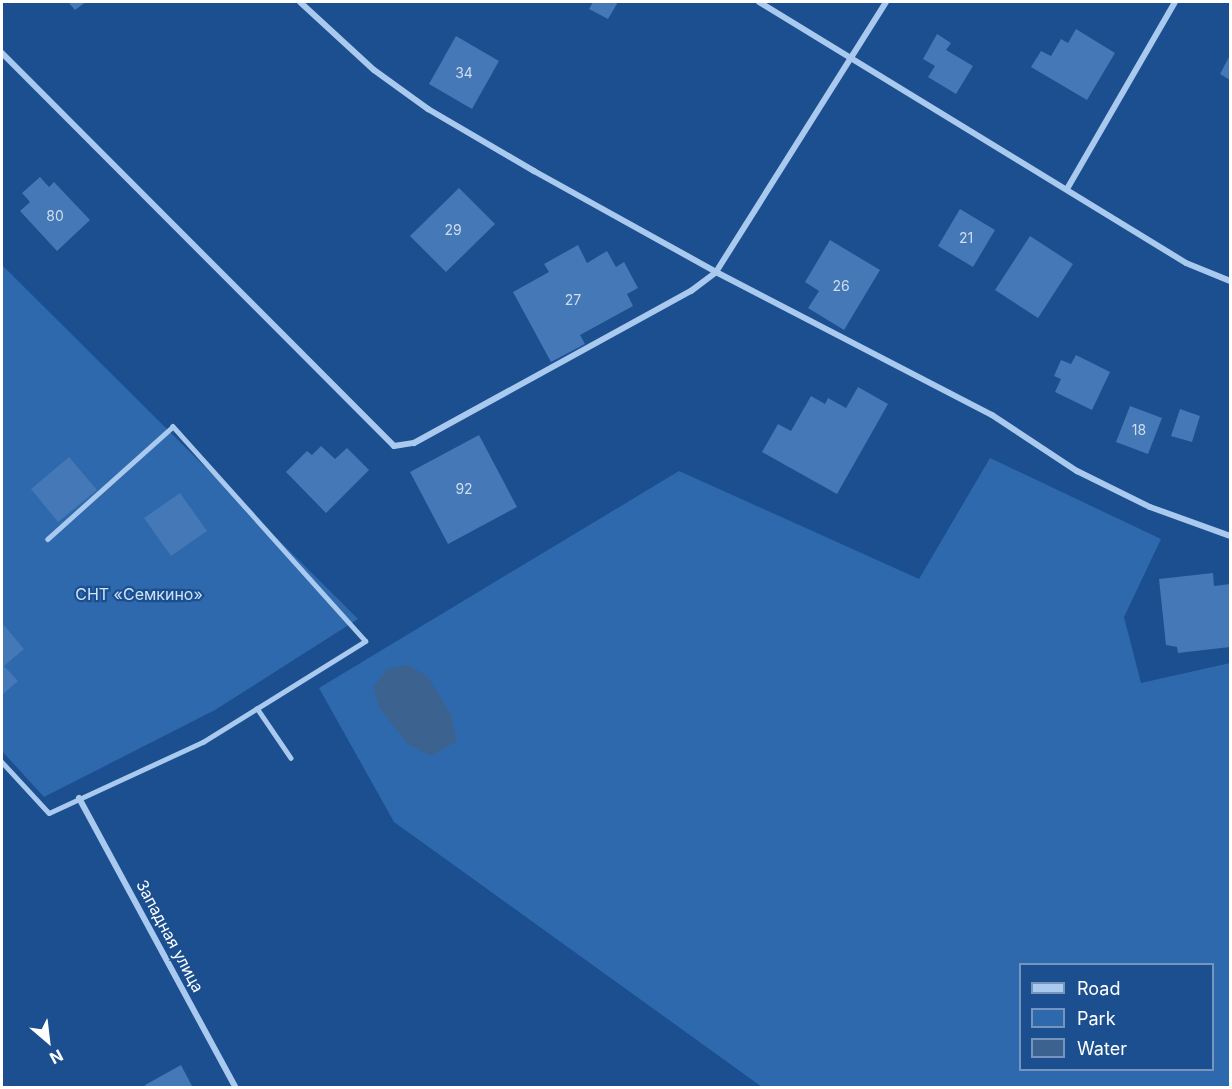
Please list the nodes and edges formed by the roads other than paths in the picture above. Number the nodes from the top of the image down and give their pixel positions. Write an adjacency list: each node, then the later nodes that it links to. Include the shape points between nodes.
1 (300, 2): 8 (street, via 374,70 428,109)
2 (759, 2): 6 (street)
3 (886, 2): 6 (street)
4 (1175, 2): 7 (street)
5 (2, 53): 8 (street, via 394,446 414,443 691,291)
6 (854, 57): 7 (street); 8 (street)
7 (1067, 189): 9 (street, via 1186,263)
8 (716, 272): 10 (street, via 992,415 1077,471 1150,507)
9 (1230, 281)
10 (1230, 536)
11 (48, 539): 12 (lane, via 173,427 365,641)
12 (257, 708): 13 (lane); 15 (lane, via 203,742)
13 (291, 758)
14 (2, 762): 15 (lane, via 49,813)
15 (79, 798): 16 (street, Западная улица)
16 (236, 1088)

